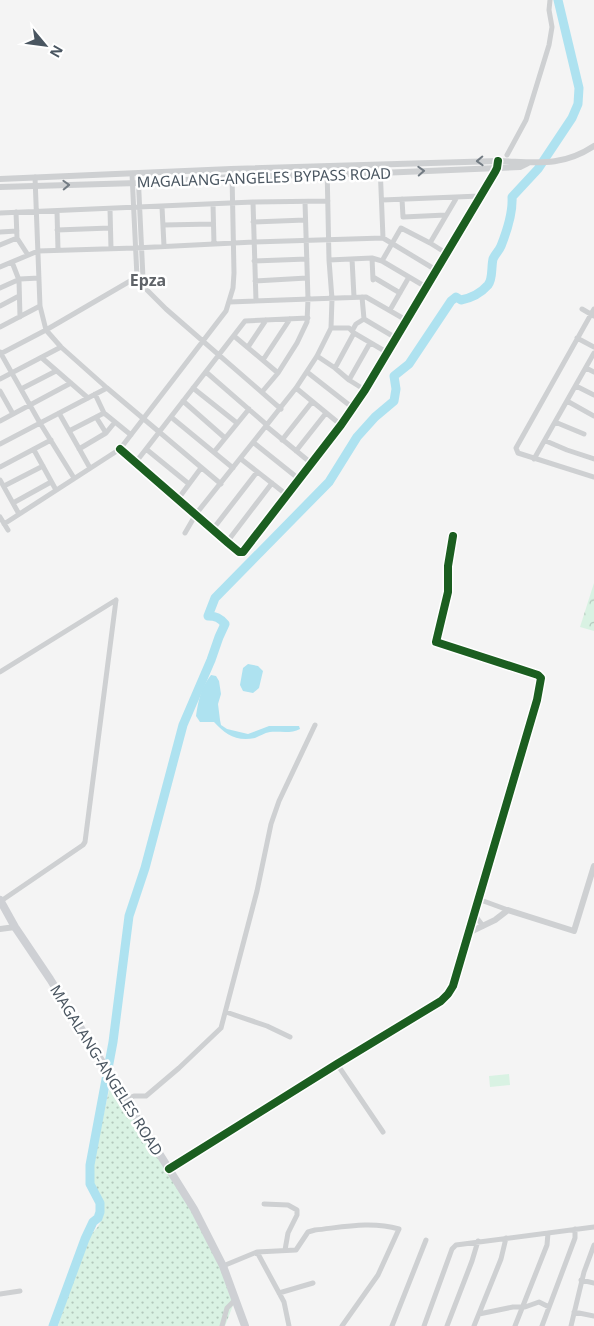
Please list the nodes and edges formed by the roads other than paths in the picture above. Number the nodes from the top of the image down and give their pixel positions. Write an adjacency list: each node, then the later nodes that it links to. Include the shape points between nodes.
1 (550, 0): 3 (street, via 552,27 549,44 526,120)
2 (594, 146): 4 (street, MAGALANG-ANGELES BYPASS ROAD, via 572,157 548,163 529,163 520,167)
3 (507, 155)
4 (498, 164): 5 (street, MAGALANG-ANGELES BYPASS ROAD, one-way to 5); 8 (street, MAGALANG-ANGELES BYPASS ROAD, one-way to 4); 17 (street)
5 (380, 165): 6 (street, MAGALANG-ANGELES BYPASS ROAD); 8 (street)
6 (326, 166): 7 (street, MAGALANG-ANGELES BYPASS ROAD); 10 (street)
7 (231, 169): 9 (street, MAGALANG-ANGELES BYPASS ROAD); 12 (street)
8 (380, 173): 10 (street, MAGALANG-ANGELES BYPASS ROAD); 20 (street)
9 (135, 174): 11 (street, MAGALANG-ANGELES BYPASS ROAD); 14 (street)
10 (327, 175): 12 (street, MAGALANG-ANGELES BYPASS ROAD); 21 (street)
11 (35, 177): 13 (street, MAGALANG-ANGELES BYPASS ROAD); 16 (street)
12 (232, 177): 14 (street, MAGALANG-ANGELES BYPASS ROAD); 25 (street)
13 (0, 179)
14 (135, 183): 16 (street, MAGALANG-ANGELES BYPASS ROAD, one-way to 14); 27 (street)
15 (0, 186): 16 (street, MAGALANG-ANGELES BYPASS ROAD)
16 (36, 186): 29 (street)
17 (480, 196): 18 (street); 57 (street)
18 (457, 197): 19 (street); 33 (street)
19 (402, 199): 20 (street); 33 (street, via 403,217)
20 (382, 200): 43 (street)
21 (328, 201): 23 (street); 45 (street)
22 (253, 202): 23 (street); 25 (street); 35 (street)
23 (305, 202): 34 (street)
24 (212, 204): 25 (street); 26 (street); 36 (street)
25 (232, 204): 47 (street)
26 (162, 207): 27 (street); 37 (street)
27 (136, 208): 28 (street); 53 (street)
28 (110, 209): 30 (street); 38 (street)
29 (36, 211): 30 (street); 31 (street); 56 (street)
30 (57, 211): 39 (street)
31 (16, 212): 32 (street); 40 (street)
32 (0, 213)
33 (446, 215): 48 (street)
34 (305, 220): 35 (street); 44 (street)
35 (253, 222): 46 (street)
36 (213, 224): 37 (street); 49 (street)
37 (163, 225): 52 (street)
38 (110, 228): 39 (street); 54 (street)
39 (58, 230): 55 (street)
40 (17, 231): 41 (street); 42 (street)
41 (0, 232)
42 (17, 238): 51 (street); 58 (street)
43 (383, 238): 45 (street); 50 (street)
44 (306, 240): 45 (street); 46 (street); 60 (street)
45 (328, 240): 62 (street)
46 (254, 242): 47 (street); 63 (street)
47 (233, 243): 49 (street); 83 (street, via 234,273)
48 (430, 243): 50 (street, via 401,228); 57 (street)
49 (214, 244): 52 (street)
50 (392, 244): 64 (street); 67 (street)
51 (0, 245)
52 (164, 246): 53 (street)
53 (138, 248): 54 (street); 68 (street)
54 (111, 249): 55 (street)
55 (58, 250): 56 (street)
56 (38, 251): 58 (street); 70 (street)
57 (446, 253): 67 (street)
58 (28, 255): 65 (street)
59 (372, 258): 61 (street); 64 (street); 76 (street, via 373,279)
60 (307, 259): 63 (street); 71 (street)
61 (352, 259): 62 (street); 78 (street)
62 (329, 260): 81 (street)
63 (254, 261): 73 (street)
64 (382, 261): 69 (street)
65 (12, 262): 66 (street); 72 (street)
66 (0, 267)
67 (436, 270): 74 (street)
68 (140, 277): 98 (street); 103 (street, via 142,284 166,309)
69 (409, 277): 74 (street); 76 (street)
70 (39, 278): 72 (street); 85 (street)
71 (307, 278): 73 (street); 80 (street)
72 (19, 280): 75 (street); 77 (street)
73 (255, 281): 82 (street)
74 (426, 287): 95 (street)
75 (0, 288)
76 (400, 293): 88 (street)
77 (19, 296): 84 (street); 90 (street)
78 (354, 297): 79 (street); 81 (street)
79 (362, 297): 88 (street); 92 (street)
80 (308, 299): 81 (street); 82 (street); 91 (street)
81 (332, 299): 97 (street)
82 (256, 301): 83 (street)
83 (229, 302): 103 (street)
84 (0, 306)
85 (40, 306): 90 (street); 98 (street)
86 (582, 309): 89 (street)
87 (594, 309): 89 (street)
88 (390, 310): 95 (street)
89 (592, 316): 102 (street)
90 (20, 317): 96 (street)
91 (308, 318): 93 (street); 119 (street, via 297,343)
92 (364, 318): 99 (street, via 356,324); 101 (street)
93 (290, 319): 94 (street); 114 (street)
94 (266, 320): 100 (street, via 246,320); 106 (street)
95 (406, 320): 101 (street)
96 (0, 327)
97 (331, 328): 99 (street, via 348,328); 112 (street)
98 (46, 330): 105 (street); 108 (street)
99 (353, 332): 104 (street); 115 (street)
100 (234, 336): 106 (street); 111 (street)
101 (396, 338): 109 (street)
102 (577, 338): 107 (street); 179 (street, via 516,445 518,453)
103 (204, 340): 111 (street); 152 (street)
104 (370, 343): 109 (street); 124 (street)
105 (60, 347): 113 (street); 127 (street)
106 (248, 347): 114 (street)
107 (594, 347)
108 (0, 353): 122 (street)
109 (388, 353): 131 (street)
110 (594, 353): 116 (street)
111 (220, 354): 118 (street); 133 (street)
112 (317, 356): 115 (street); 120 (street)
113 (42, 358): 117 (street); 122 (street)
114 (263, 360): 119 (street)
115 (335, 368): 124 (street)
116 (586, 368): 121 (street); 126 (street)
117 (56, 371): 125 (street); 130 (street)
118 (206, 372): 128 (street); 143 (street)
119 (278, 372): 133 (street)
120 (307, 372): 129 (street); 142 (street)
121 (594, 372)
122 (12, 373): 123 (street); 130 (street)
123 (0, 379)
124 (349, 380): 131 (street)
125 (71, 383): 136 (street); 141 (street)
126 (576, 386): 135 (street); 139 (street)
127 (107, 388): 134 (street); 152 (street)
128 (194, 388): 138 (street); 157 (street)
129 (296, 388): 140 (street); 144 (street)
130 (21, 389): 141 (street)
131 (365, 390): 142 (street)
132 (0, 391): 137 (street)
133 (262, 392): 144 (street)
134 (95, 394): 136 (street); 146 (street)
135 (594, 395)
136 (88, 398): 145 (street)
137 (2, 399): 148 (street)
138 (183, 401): 151 (street); 165 (street)
139 (567, 401): 149 (street); 155 (street)
140 (312, 402): 147 (street); 167 (street)
141 (30, 406): 148 (street); 156 (street)
142 (353, 408): 158 (street)
143 (249, 409): 157 (street); 159 (street)
144 (280, 409): 159 (street)
145 (59, 413): 156 (street); 160 (street)
146 (104, 413): 150 (street); 154 (street)
147 (326, 413): 158 (street); 175 (street)
148 (13, 414): 153 (street)
149 (594, 416)
150 (96, 417): 160 (street); 161 (street)
151 (172, 417): 162 (street); 176 (street)
152 (143, 419): 162 (street); 164 (street)
153 (0, 421)
154 (115, 422): 161 (street); 164 (street)
155 (555, 422): 163 (street); 168 (street)
156 (40, 423): 166 (street); 170 (street)
157 (237, 423): 165 (street)
158 (341, 425): 181 (street)
159 (267, 426): 167 (street); 169 (street)
160 (69, 431): 174 (street)
161 (106, 433): 174 (street)
162 (158, 433): 172 (street); 185 (street)
163 (584, 434)
164 (131, 435): 171 (street)
165 (226, 438): 176 (street)
166 (51, 440): 173 (street); 189 (street)
167 (282, 440): 175 (street)
168 (546, 441): 177 (street); 179 (street)
169 (254, 443): 178 (street); 190 (street)
170 (0, 444)
171 (120, 449): 180 (street); 184 (street)
172 (146, 449): 180 (street); 194 (street)
173 (34, 450): 182 (street); 183 (street)
174 (79, 450): 184 (street)
175 (296, 451): 181 (street)
176 (214, 452): 186 (street)
177 (594, 458)
178 (241, 459): 186 (street); 187 (street)
179 (534, 459): 188 (street)
180 (136, 462): 199 (street)
181 (311, 463): 190 (street)
182 (43, 466): 192 (street); 196 (street)
183 (0, 467)
184 (90, 468): 189 (street)
185 (201, 468): 194 (street); 195 (street)
186 (233, 468): 195 (street)
187 (257, 472): 193 (street); 205 (street)
188 (594, 477)
189 (74, 478): 197 (street)
190 (299, 479): 198 (street)
191 (0, 480): 196 (street)
192 (51, 482): 197 (street); 200 (street)
193 (272, 483): 198 (street); 209 (street)
194 (189, 484): 199 (street)
195 (221, 484): 202 (street)
196 (4, 486): 200 (street)
197 (56, 490): 201 (street)
198 (287, 495): 209 (street, via 243,552)
199 (178, 499): 202 (street)
200 (13, 503): 201 (street)
201 (19, 514): 204 (street)
202 (196, 514): 205 (street); 207 (street)
203 (0, 516): 204 (street)
204 (4, 524): 206 (street)
205 (213, 529): 209 (street)
206 (8, 530)
207 (185, 533)
208 (454, 536): 214 (street, via 448,566 448,592 436,642 541,678)
209 (227, 542)
210 (0, 672): 213 (street, via 116,600 85,842)
211 (315, 725): 221 (street, via 279,801)
212 (594, 866): 215 (street, via 574,931)
213 (0, 900): 217 (main road, MAGALANG-ANGELES ROAD)
214 (478, 900): 215 (street); 216 (street)
215 (508, 910): 218 (street)
216 (474, 914): 218 (street); 220 (street)
217 (14, 925): 219 (street); 224 (main road, MAGALANG-ANGELES ROAD)
218 (483, 926): 220 (street)
219 (0, 927)
220 (468, 933): 223 (street, via 448,994)
221 (226, 1012): 222 (street); 224 (street, via 220,1029 146,1096)
222 (290, 1037)
223 (337, 1064): 225 (street); 226 (street)
224 (123, 1096): 226 (main road, MAGALANG-ANGELES ROAD)
225 (383, 1132)
226 (169, 1169): 237 (main road, MAGALANG-ANGELES ROAD)
227 (264, 1204): 235 (street, via 297,1210)
228 (594, 1227): 229 (street)
229 (576, 1228): 230 (street); 246 (street)
230 (548, 1233): 231 (street); 245 (street, via 547,1244)
231 (506, 1238): 233 (street); 248 (street)
232 (426, 1240): 254 (street)
233 (478, 1241): 255 (street, via 456,1245 452,1249); 256 (street)
234 (594, 1244): 238 (street)
235 (285, 1250): 236 (street); 253 (street, via 298,1249 308,1232 315,1230 368,1224 399,1229 384,1264)
236 (257, 1252): 237 (street); 242 (street)
237 (223, 1266): 244 (main road, MAGALANG-ANGELES ROAD)
238 (581, 1280): 240 (street); 247 (street)
239 (313, 1283): 242 (street)
240 (594, 1283)
241 (20, 1291): 243 (street)
242 (279, 1293): 252 (street)
243 (0, 1294)
244 (236, 1300): 250 (street, via 227,1308); 251 (main road, MAGALANG-ANGELES ROAD)
245 (522, 1306): 246 (street, via 539,1302); 248 (street); 258 (street)
246 (549, 1307): 259 (street)
247 (574, 1312): 249 (street); 260 (street)
248 (479, 1314): 257 (street)
249 (594, 1316)
250 (222, 1326)
251 (245, 1326)
252 (289, 1326)
253 (342, 1326)
254 (392, 1326)
255 (424, 1326)
256 (447, 1326)
257 (474, 1326)
258 (515, 1326)
259 (542, 1326)
260 (571, 1326)

